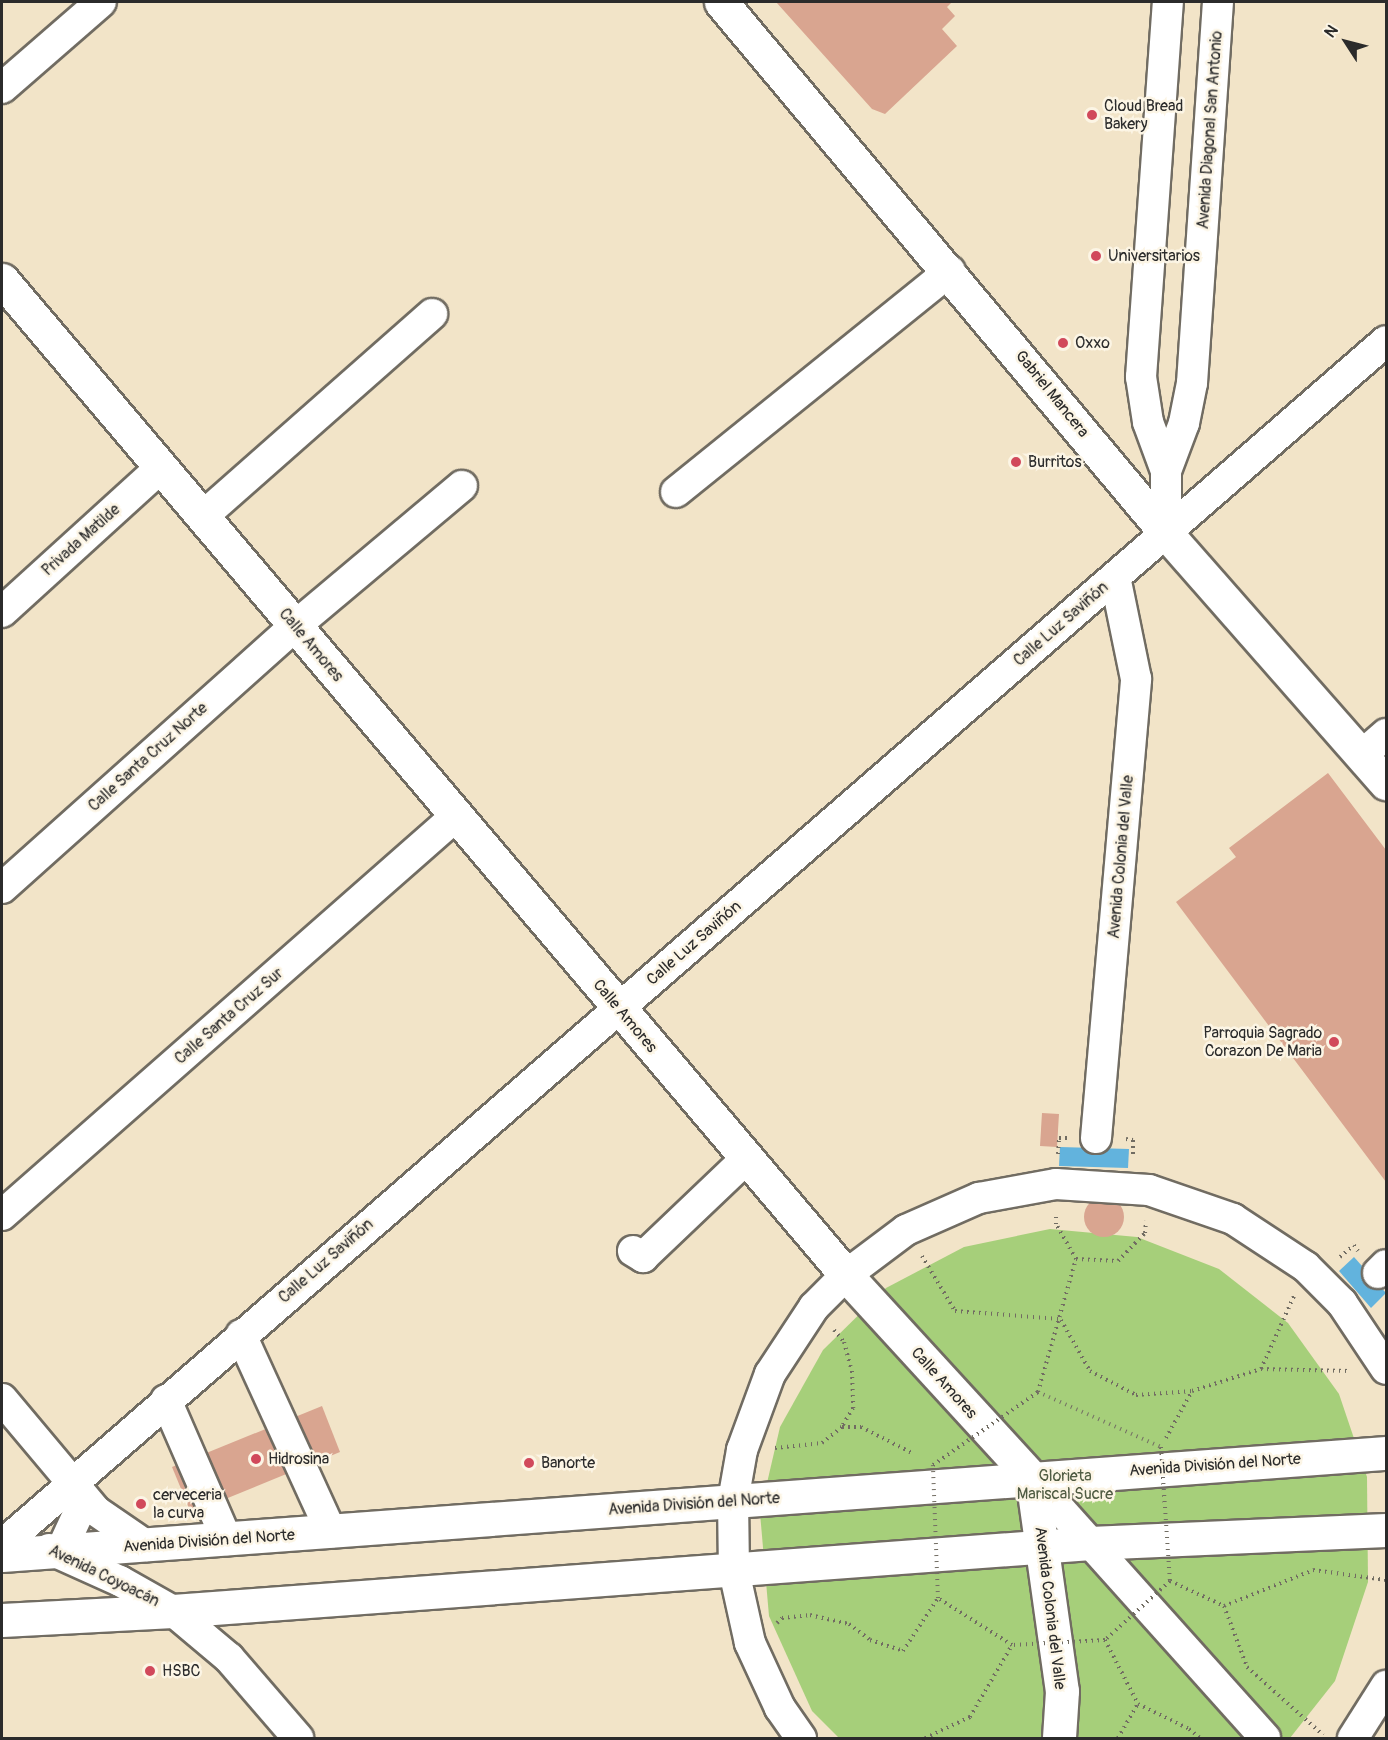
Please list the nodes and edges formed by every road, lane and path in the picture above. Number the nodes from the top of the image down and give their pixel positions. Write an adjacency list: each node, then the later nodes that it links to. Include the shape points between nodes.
1 (102, 2): 5 (street)
2 (721, 2): 6 (main road, Gabriel Mancera)
3 (1168, 2): 11 (street, Avenida Diagonal San Antonio, via 1141,377 1148,422)
4 (1218, 2): 11 (street, Avenida Diagonal San Antonio, via 1192,383 1184,423)
5 (2, 88)
6 (950, 271): 13 (street); 15 (main road, Gabriel Mancera)
7 (2, 280): 10 (main road, Calle Amores)
8 (432, 314): 14 (street)
9 (1386, 341): 15 (street, Calle Luz Saviñón)
10 (160, 468): 14 (main road, Calle Amores); 17 (street, Privada Matilde)
11 (1166, 471): 15 (street, Avenida Diagonal San Antonio)
12 (462, 486): 18 (street, Calle Santa Cruz Norte)
13 (676, 492)
14 (202, 517): 18 (main road, Calle Amores)
15 (1166, 533): 16 (street, Calle Luz Saviñón); 20 (main road, Gabriel Mancera)
16 (1115, 577): 24 (street, Calle Luz Saviñón); 25 (street, Avenida Colonia del Valle, via 1136,679)
17 (2, 612)
18 (295, 626): 22 (main road, Calle Amores); 23 (street, Calle Santa Cruz Norte)
19 (1386, 734): 20 (street)
20 (1362, 755): 21 (main road, Gabriel Mancera)
21 (1386, 783)
22 (456, 816): 24 (main road, Calle Amores); 29 (street, Calle Santa Cruz Sur)
23 (2, 888)
24 (618, 1008): 26 (main road, Calle Amores); 37 (street, Calle Luz Saviñón)
25 (1096, 1138)
26 (747, 1158): 31 (street, via 643,1257); 34 (main road, Calle Amores)
27 (1056, 1184): 28 (street); 30 (street, via 979,1198); 32 (path, via 1056,1224)
28 (1149, 1190): 32 (path, via 1145,1233 1118,1260); 33 (street, via 1233,1219)
29 (2, 1215)
30 (906, 1230): 34 (street); 36 (path, via 955,1311)
31 (633, 1251)
32 (1076, 1259): 36 (path)
33 (1306, 1267): 38 (path); 39 (street, via 1342,1303)
34 (846, 1275): 35 (street); 50 (main road, Calle Amores)
35 (814, 1307): 45 (path, via 844,1342 852,1371 853,1408); 47 (street, via 770,1374)
36 (1060, 1319): 41 (path, via 1090,1371 1136,1395); 42 (path)
37 (241, 1335): 44 (street, Calle Luz Saviñón); 54 (street)
38 (1261, 1369): 40 (path); 41 (path)
39 (1386, 1369)
40 (1352, 1371)
41 (1192, 1391): 46 (path)
42 (1038, 1392): 46 (path, bridge); 49 (path, bridge)
43 (2, 1399): 51 (street)
44 (166, 1400): 51 (street, Calle Luz Saviñón); 55 (street)
45 (842, 1427): 47 (path, via 822,1443); 49 (path, via 861,1426)
46 (1161, 1447): 63 (path, bridge)
47 (742, 1450): 52 (street)
48 (1386, 1453): 50 (main road, Avenida División del Norte)
49 (933, 1465): 64 (path, bridge)
50 (1032, 1478): 52 (main road, Avenida División del Norte); 57 (street, Calle Amores); 59 (main road, Avenida Colonia del Valle)
51 (72, 1481): 56 (street, Calle Luz Saviñón); 58 (street, via 96,1511); 60 (street, via 79,1500 78,1514)
52 (733, 1501): 54 (main road, Avenida División del Norte); 61 (street)
53 (1386, 1530): 57 (main road)
54 (331, 1532): 55 (main road, Avenida División del Norte)
55 (226, 1540): 58 (main road, Avenida División del Norte)
56 (5, 1541): 60 (main road, Avenida División del Norte)
57 (1090, 1543): 59 (main road); 79 (street, Calle Amores)
58 (147, 1546): 60 (main road, Avenida División del Norte)
59 (1044, 1549): 61 (main road); 76 (main road, Avenida Colonia del Valle, via 1062,1691)
60 (60, 1553): 66 (street, Avenida Coyoacán)
61 (734, 1571): 66 (main road); 69 (street)
62 (1386, 1580): 65 (path, via 1313,1570)
63 (1170, 1581): 65 (path); 68 (path, bridge)
64 (938, 1598): 69 (path, via 903,1651 870,1640 849,1624 810,1614 783,1618); 70 (path, bridge)
65 (1224, 1606): 80 (path, via 1247,1667)
66 (172, 1611): 67 (main road); 73 (street, Avenida Coyoacán, via 229,1658)
67 (2, 1620)
68 (1105, 1640): 70 (path, bridge); 72 (path)
69 (750, 1643): 74 (street, via 780,1708)
70 (1012, 1645): 75 (path, via 970,1717)
71 (1386, 1686): 81 (street)
72 (1138, 1704): 77 (path); 78 (path)
73 (298, 1738)
74 (801, 1738)
75 (925, 1738)
76 (1059, 1738)
77 (1118, 1738)
78 (1200, 1738)
79 (1265, 1738)
80 (1327, 1738)
81 (1353, 1738)

